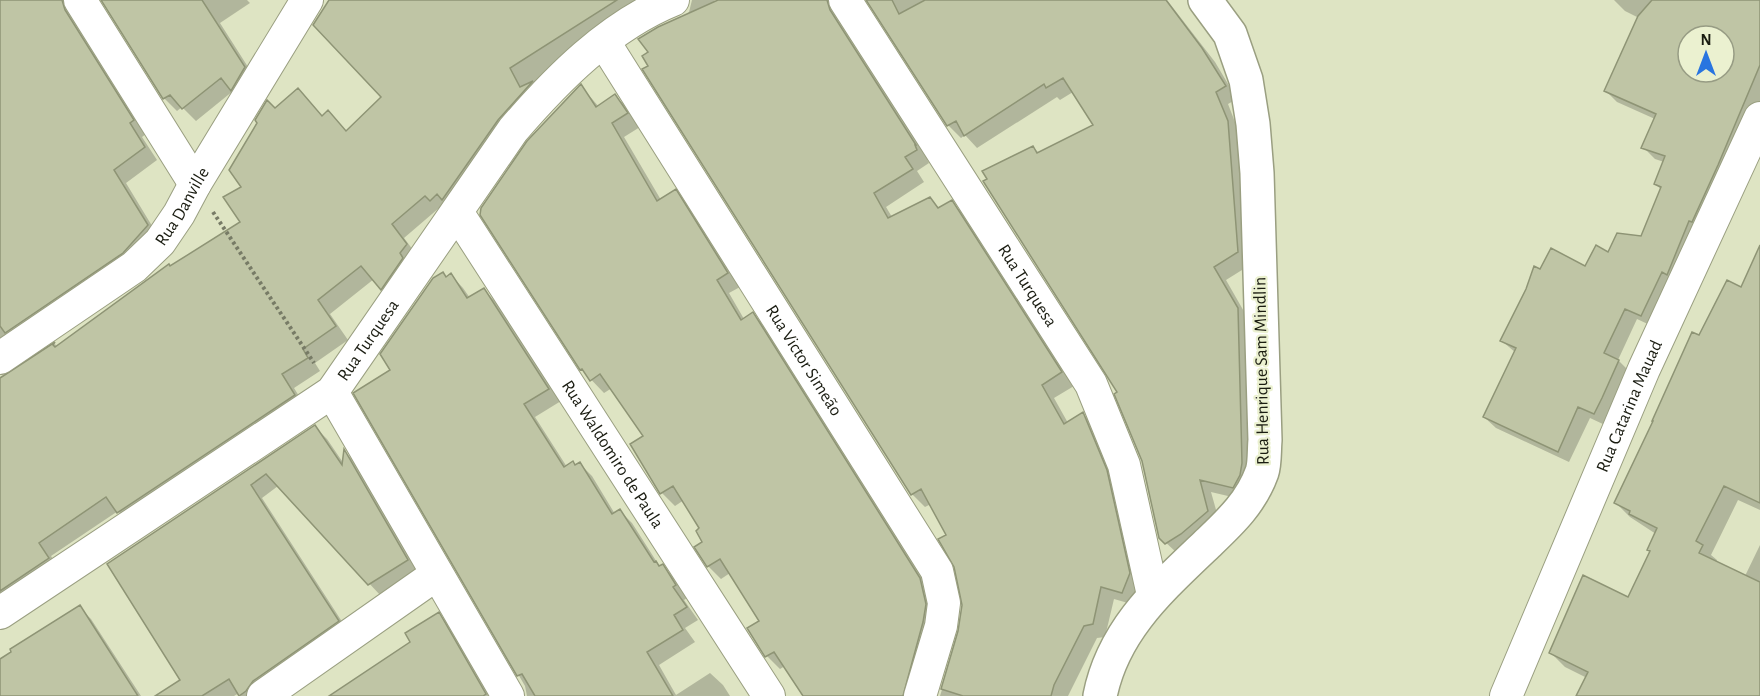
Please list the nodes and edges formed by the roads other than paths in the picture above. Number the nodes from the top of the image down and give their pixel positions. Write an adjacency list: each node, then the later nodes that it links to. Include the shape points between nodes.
1 (80, 0): 8 (street)
2 (307, 0): 8 (street, Rua Danville)
3 (673, 0): 6 (street, Rua Turquesa, via 632,20)
4 (845, 0): 13 (street, Rua Turquesa, via 1091,384 1124,465)
5 (1205, 0): 13 (street, Rua Henrique Sam Mindlin, via 1230,34 1246,80 1253,124 1263,470 1237,515)
6 (604, 42): 9 (street, Rua Turquesa, via 540,98); 18 (street, Rua Victor Simeão, via 937,571 944,603 941,627)
7 (1760, 118): 20 (street, Rua Catarina Mauad, via 1644,369)
8 (195, 184): 10 (street, Rua Danville, via 160,242 134,267)
9 (457, 212): 11 (street, Rua Turquesa); 17 (street, Rua Waldomiro de Paula)
10 (0, 358)
11 (332, 392): 12 (street); 14 (street, Rua Turquesa)
12 (437, 574): 15 (street); 16 (street)
13 (1153, 596): 19 (street, Rua Henrique Sam Mindlin, via 1118,645 1104,672)
14 (0, 614)
15 (263, 696)
16 (508, 696)
17 (769, 696)
18 (920, 696)
19 (1100, 696)
20 (1506, 696)

